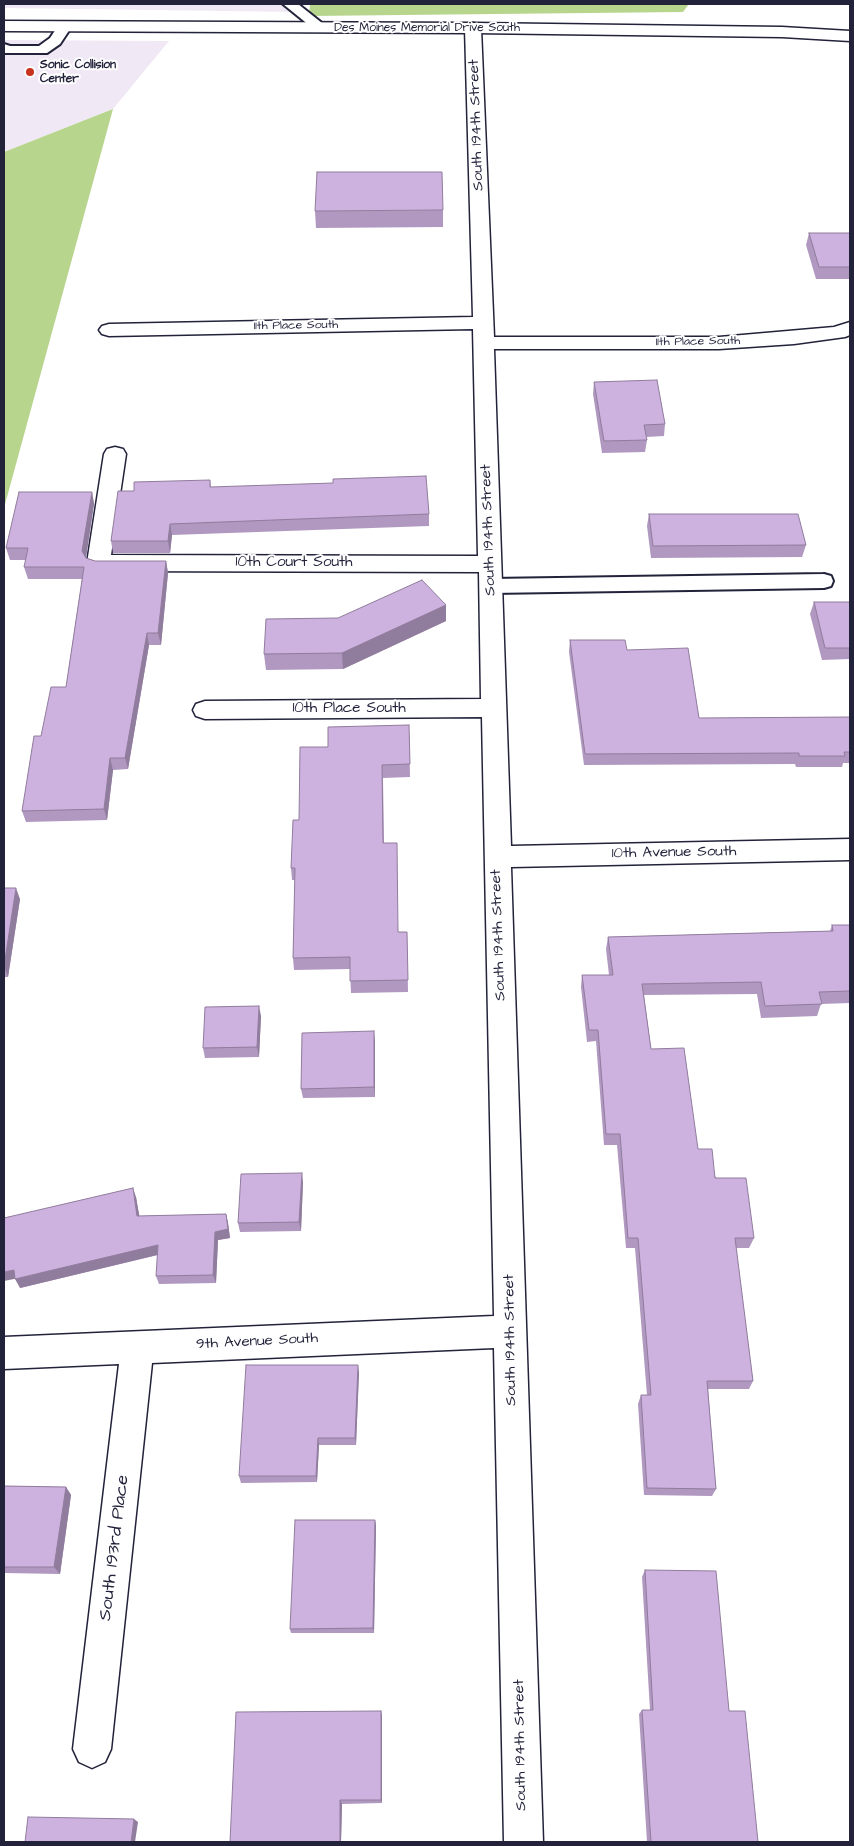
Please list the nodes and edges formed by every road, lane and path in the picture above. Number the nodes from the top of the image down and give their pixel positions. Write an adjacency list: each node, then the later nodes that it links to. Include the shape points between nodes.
1 (290, 4): 4 (lane)
2 (4, 26): 3 (street, Des Moines Memorial Drive South)
3 (65, 26): 4 (street, Des Moines Memorial Drive South); 7 (lane, via 55,41 42,50)
4 (320, 27): 5 (street, Des Moines Memorial Drive South)
5 (473, 28): 6 (street, Des Moines Memorial Drive South, via 782,32); 10 (street, South 194th Street)
6 (850, 36)
7 (4, 48)
8 (850, 328): 10 (street, 11th Place South, via 838,333 719,343)
9 (109, 330): 10 (street, 11th Place South)
10 (484, 333): 12 (street, South 194th Street)
11 (115, 454): 12 (street, 10th Court South, via 98,563)
12 (490, 575): 13 (lane); 14 (street, South 194th Street)
13 (824, 581)
14 (494, 708): 15 (street, 10th Place South); 17 (street, South 194th Street)
15 (205, 710)
16 (850, 849): 17 (street, 10th Avenue South)
17 (497, 856): 18 (street, South 194th Street)
18 (511, 1331): 19 (street, 9th Avenue South); 22 (street, South 194th Street)
19 (138, 1347): 20 (street, 9th Avenue South); 21 (street, South 193rd Place)
20 (4, 1353)
21 (92, 1749)
22 (524, 1842)

